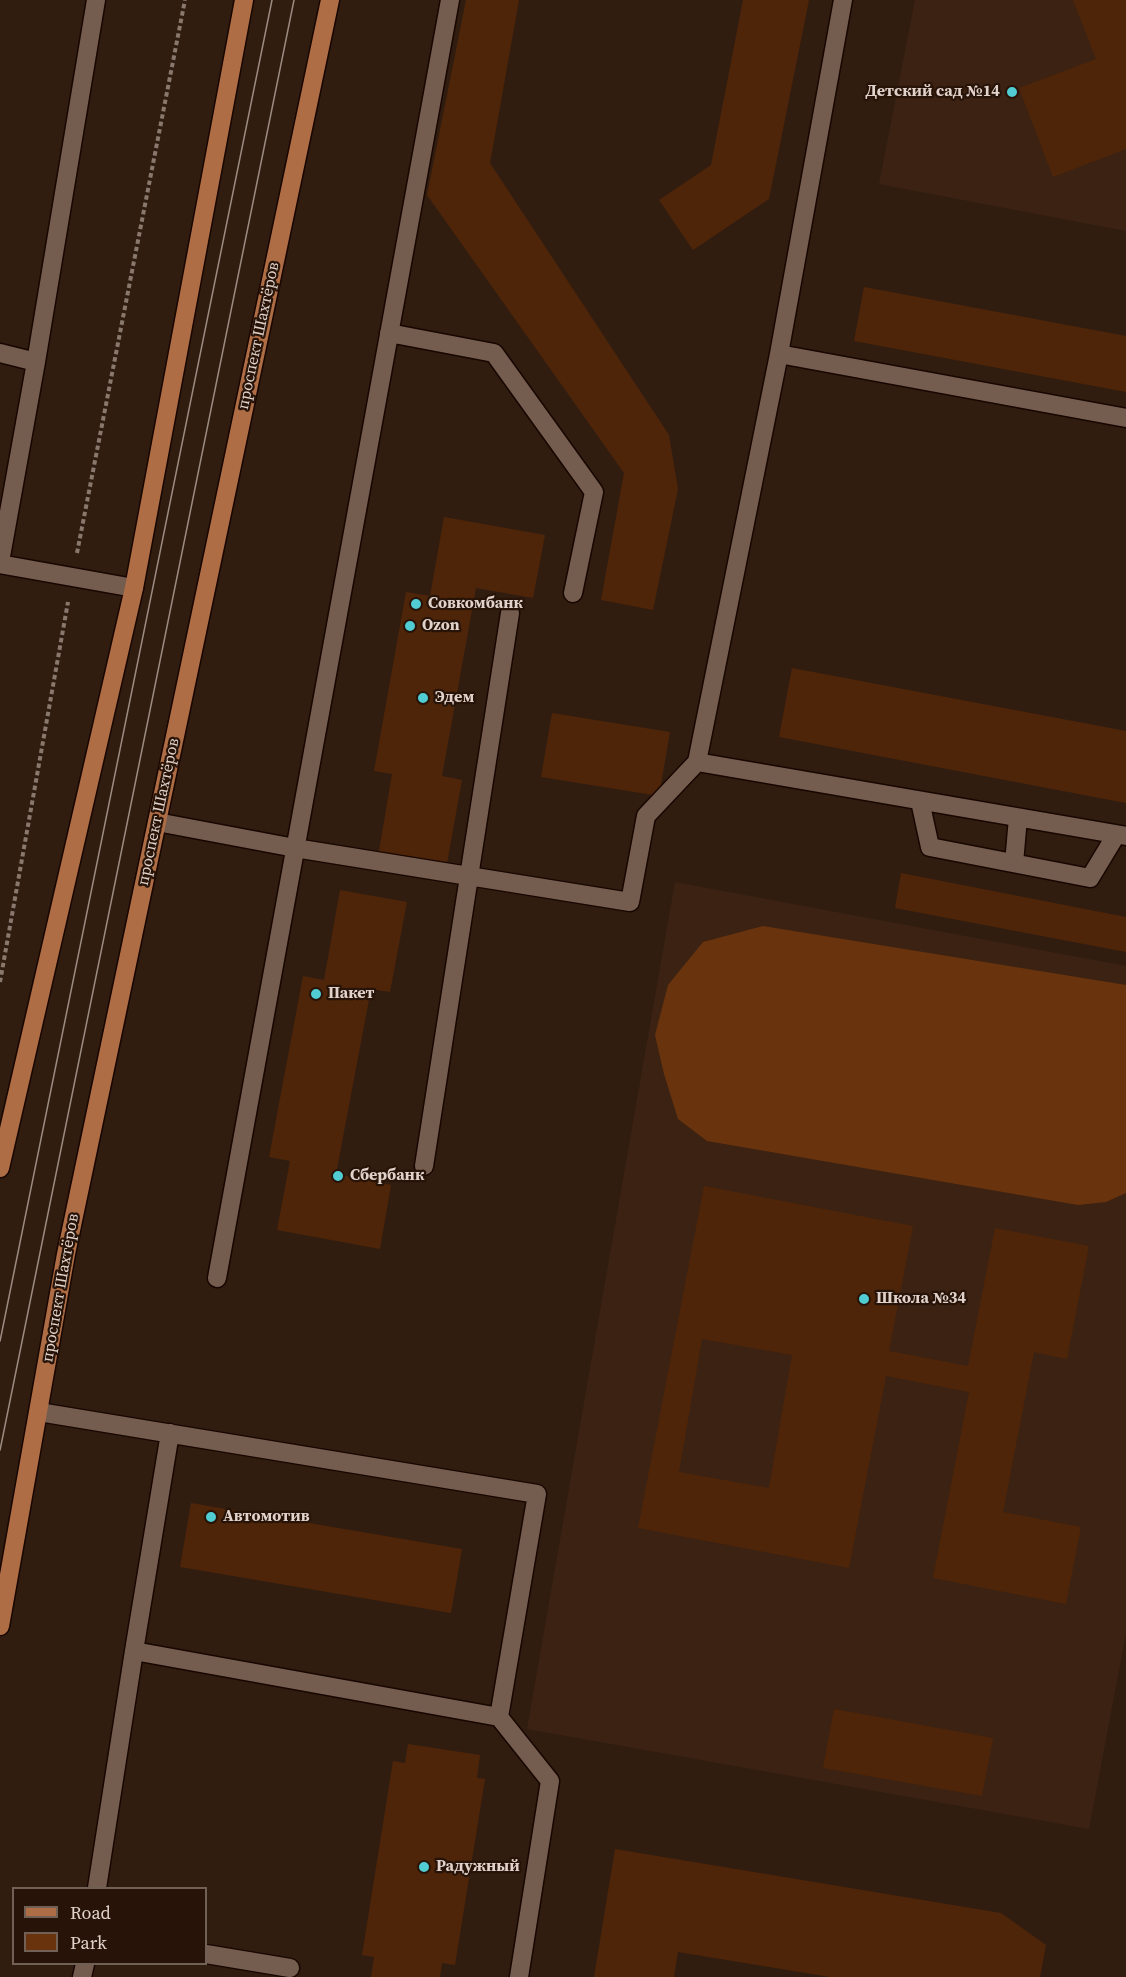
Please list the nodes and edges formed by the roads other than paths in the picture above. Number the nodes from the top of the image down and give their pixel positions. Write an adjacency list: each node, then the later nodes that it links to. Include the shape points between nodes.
1 (96, 0): 9 (lane)
2 (244, 0): 12 (main road)
3 (330, 0): 18 (main road, проспект Шахтёров)
4 (450, 0): 6 (lane)
5 (843, 0): 8 (lane)
6 (389, 333): 13 (lane, via 494,354 594,492); 20 (lane)
7 (0, 353): 9 (lane)
8 (779, 354): 10 (lane); 15 (lane)
9 (36, 362): 11 (lane)
10 (1126, 418)
11 (0, 563): 12 (lane)
12 (134, 588): 24 (main road)
13 (573, 593)
14 (510, 613): 22 (lane)
15 (698, 762): 16 (lane); 22 (lane, via 646,816 630,902)
16 (920, 801): 17 (lane); 21 (lane, via 930,847)
17 (1018, 818): 19 (lane); 21 (lane)
18 (157, 822): 20 (lane); 26 (main road, проспект Шахтёров, via 66,1254)
19 (1121, 835): 21 (lane, via 1090,878)
20 (295, 848): 22 (lane); 25 (lane)
21 (1014, 863)
22 (470, 877): 23 (lane)
23 (424, 1166)
24 (0, 1168)
25 (217, 1278)
26 (39, 1412): 27 (lane); 28 (main road, проспект Шахтёров)
27 (170, 1433): 29 (lane); 30 (lane, via 537,1494)
28 (0, 1626)
29 (134, 1651): 30 (lane); 31 (lane)
30 (499, 1717): 34 (lane, via 550,1781)
31 (97, 1887)
32 (207, 1954): 33 (lane)
33 (290, 1968)
34 (519, 1977)

